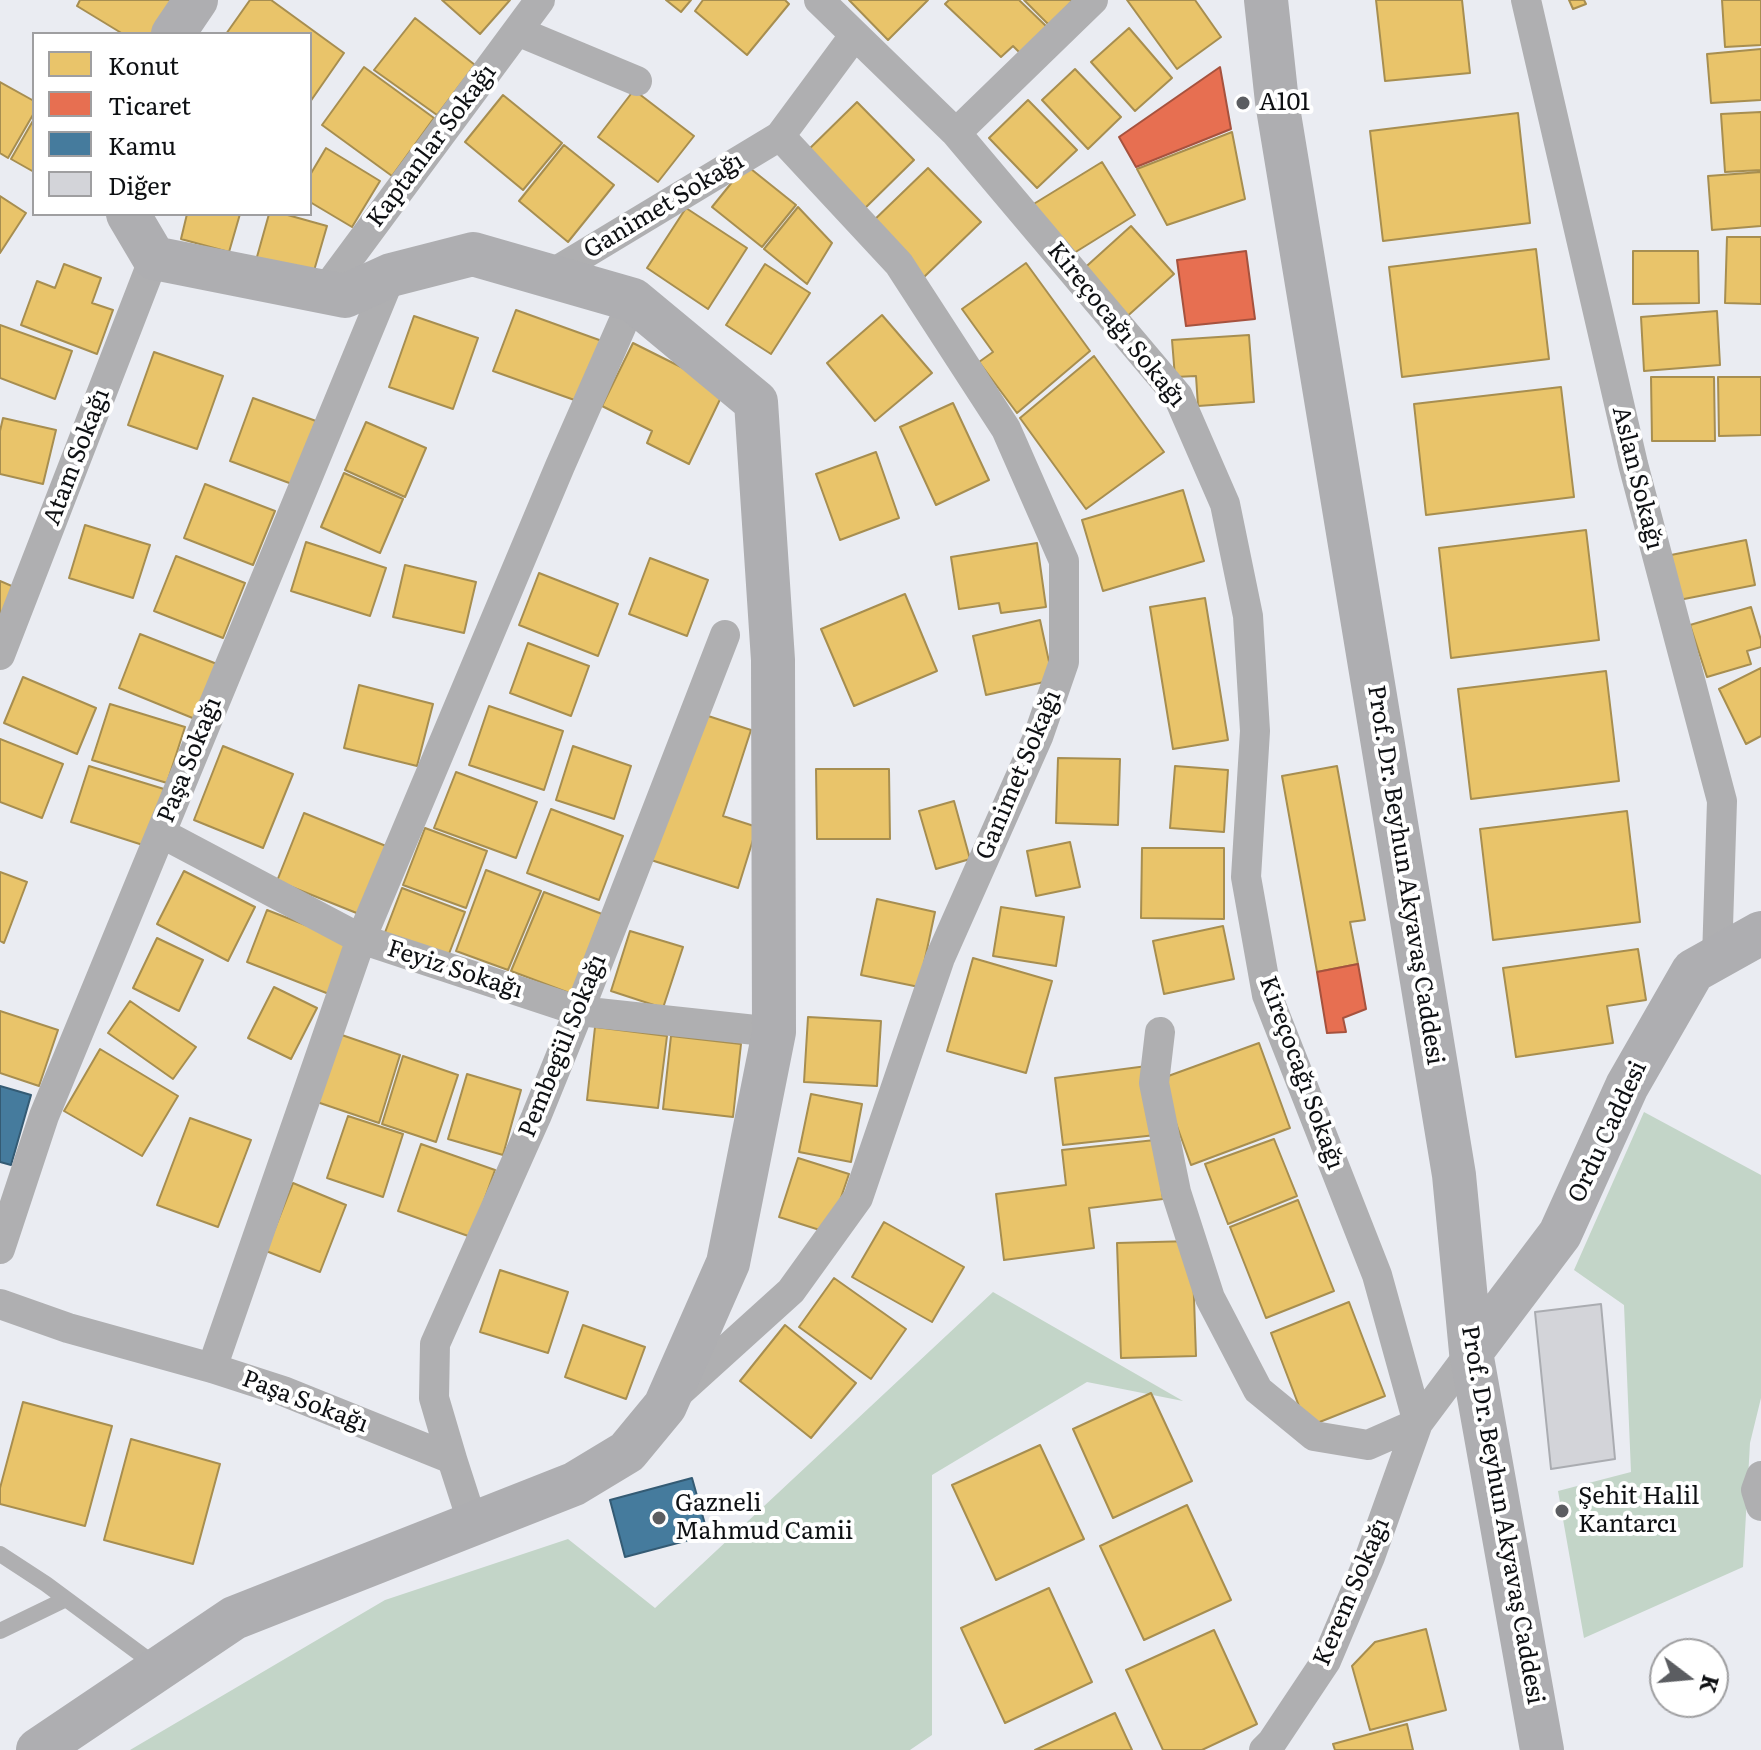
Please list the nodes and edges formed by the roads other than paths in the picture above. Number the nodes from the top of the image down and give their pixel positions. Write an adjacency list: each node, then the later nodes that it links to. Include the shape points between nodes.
1 (196, 0): 8 (street)
2 (540, 0): 7 (street, Kaptanlar Sokağı)
3 (819, 0): 9 (street, Kireçocağı Sokağı)
4 (1093, 0): 11 (street)
5 (1266, 0): 30 (street, Prof. Dr. Beyhun Akyavaş Caddesi, via 1277,102 1454,1175)
6 (1526, 0): 24 (street, Aslan Sokağı, via 1633,464 1722,801)
7 (517, 31): 10 (street); 17 (street, Kaptanlar Sokağı)
8 (174, 32)
9 (854, 36): 11 (street, Kireçocağı Sokağı); 12 (street, Ganimet Sokağı)
10 (637, 81)
11 (956, 133): 33 (street, Kireçocağı Sokağı, via 1178,396 1225,504 1248,616 1255,731 1246,877 1267,995 1377,1275)
12 (780, 136): 16 (street, Ganimet Sokağı); 32 (street, Ganimet Sokağı, via 899,264 1006,429 1064,561 1064,662 1038,737 940,958 858,1198 791,1291)
13 (129, 216): 14 (street)
14 (154, 258): 17 (street); 20 (street, Atam Sokağı)
15 (391, 275): 16 (street, via 473,254); 17 (street, via 345,296); 21 (street, Paşa Sokağı)
16 (548, 276): 18 (street)
17 (324, 292)
18 (633, 300): 23 (street); 26 (street, via 756,402 773,660)
19 (725, 635): 25 (street, Pembegül Sokağı)
20 (0, 655)
21 (161, 833): 23 (street, Feyiz Sokağı); 28 (street, Paşa Sokağı, via 44,1116)
22 (1761, 933): 24 (street, Ordu Caddesi)
23 (361, 939): 25 (street, Feyiz Sokağı); 31 (street)
24 (1717, 958): 30 (street, Ordu Caddesi, via 1693,971 1627,1086 1560,1234)
25 (579, 1011): 26 (street, Feyiz Sokağı); 34 (street, Pembegül Sokağı, via 435,1344 434,1398)
26 (774, 1032): 32 (street, via 728,1263)
27 (1160, 1032): 33 (street, via 1154,1083 1176,1192 1210,1298 1258,1390 1314,1436 1368,1445)
28 (0, 1249)
29 (0, 1304): 31 (street, Paşa Sokağı)
30 (1471, 1352): 33 (street); 44 (street, Prof. Dr. Beyhun Akyavaş Caddesi)
31 (212, 1368): 34 (street, Paşa Sokağı)
32 (665, 1406): 37 (street, via 627,1452 574,1484)
33 (1418, 1423): 43 (street, Kerem Sokağı, via 1326,1661)
34 (452, 1459): 37 (street)
35 (1761, 1476): 36 (street, via 1756,1490)
36 (1761, 1506)
37 (473, 1524): 41 (street, via 234,1618)
38 (0, 1554): 39 (lane)
39 (66, 1599): 40 (lane); 41 (lane)
40 (0, 1631)
41 (159, 1668): 42 (street)
42 (38, 1750)
43 (1264, 1750)
44 (1542, 1750)

